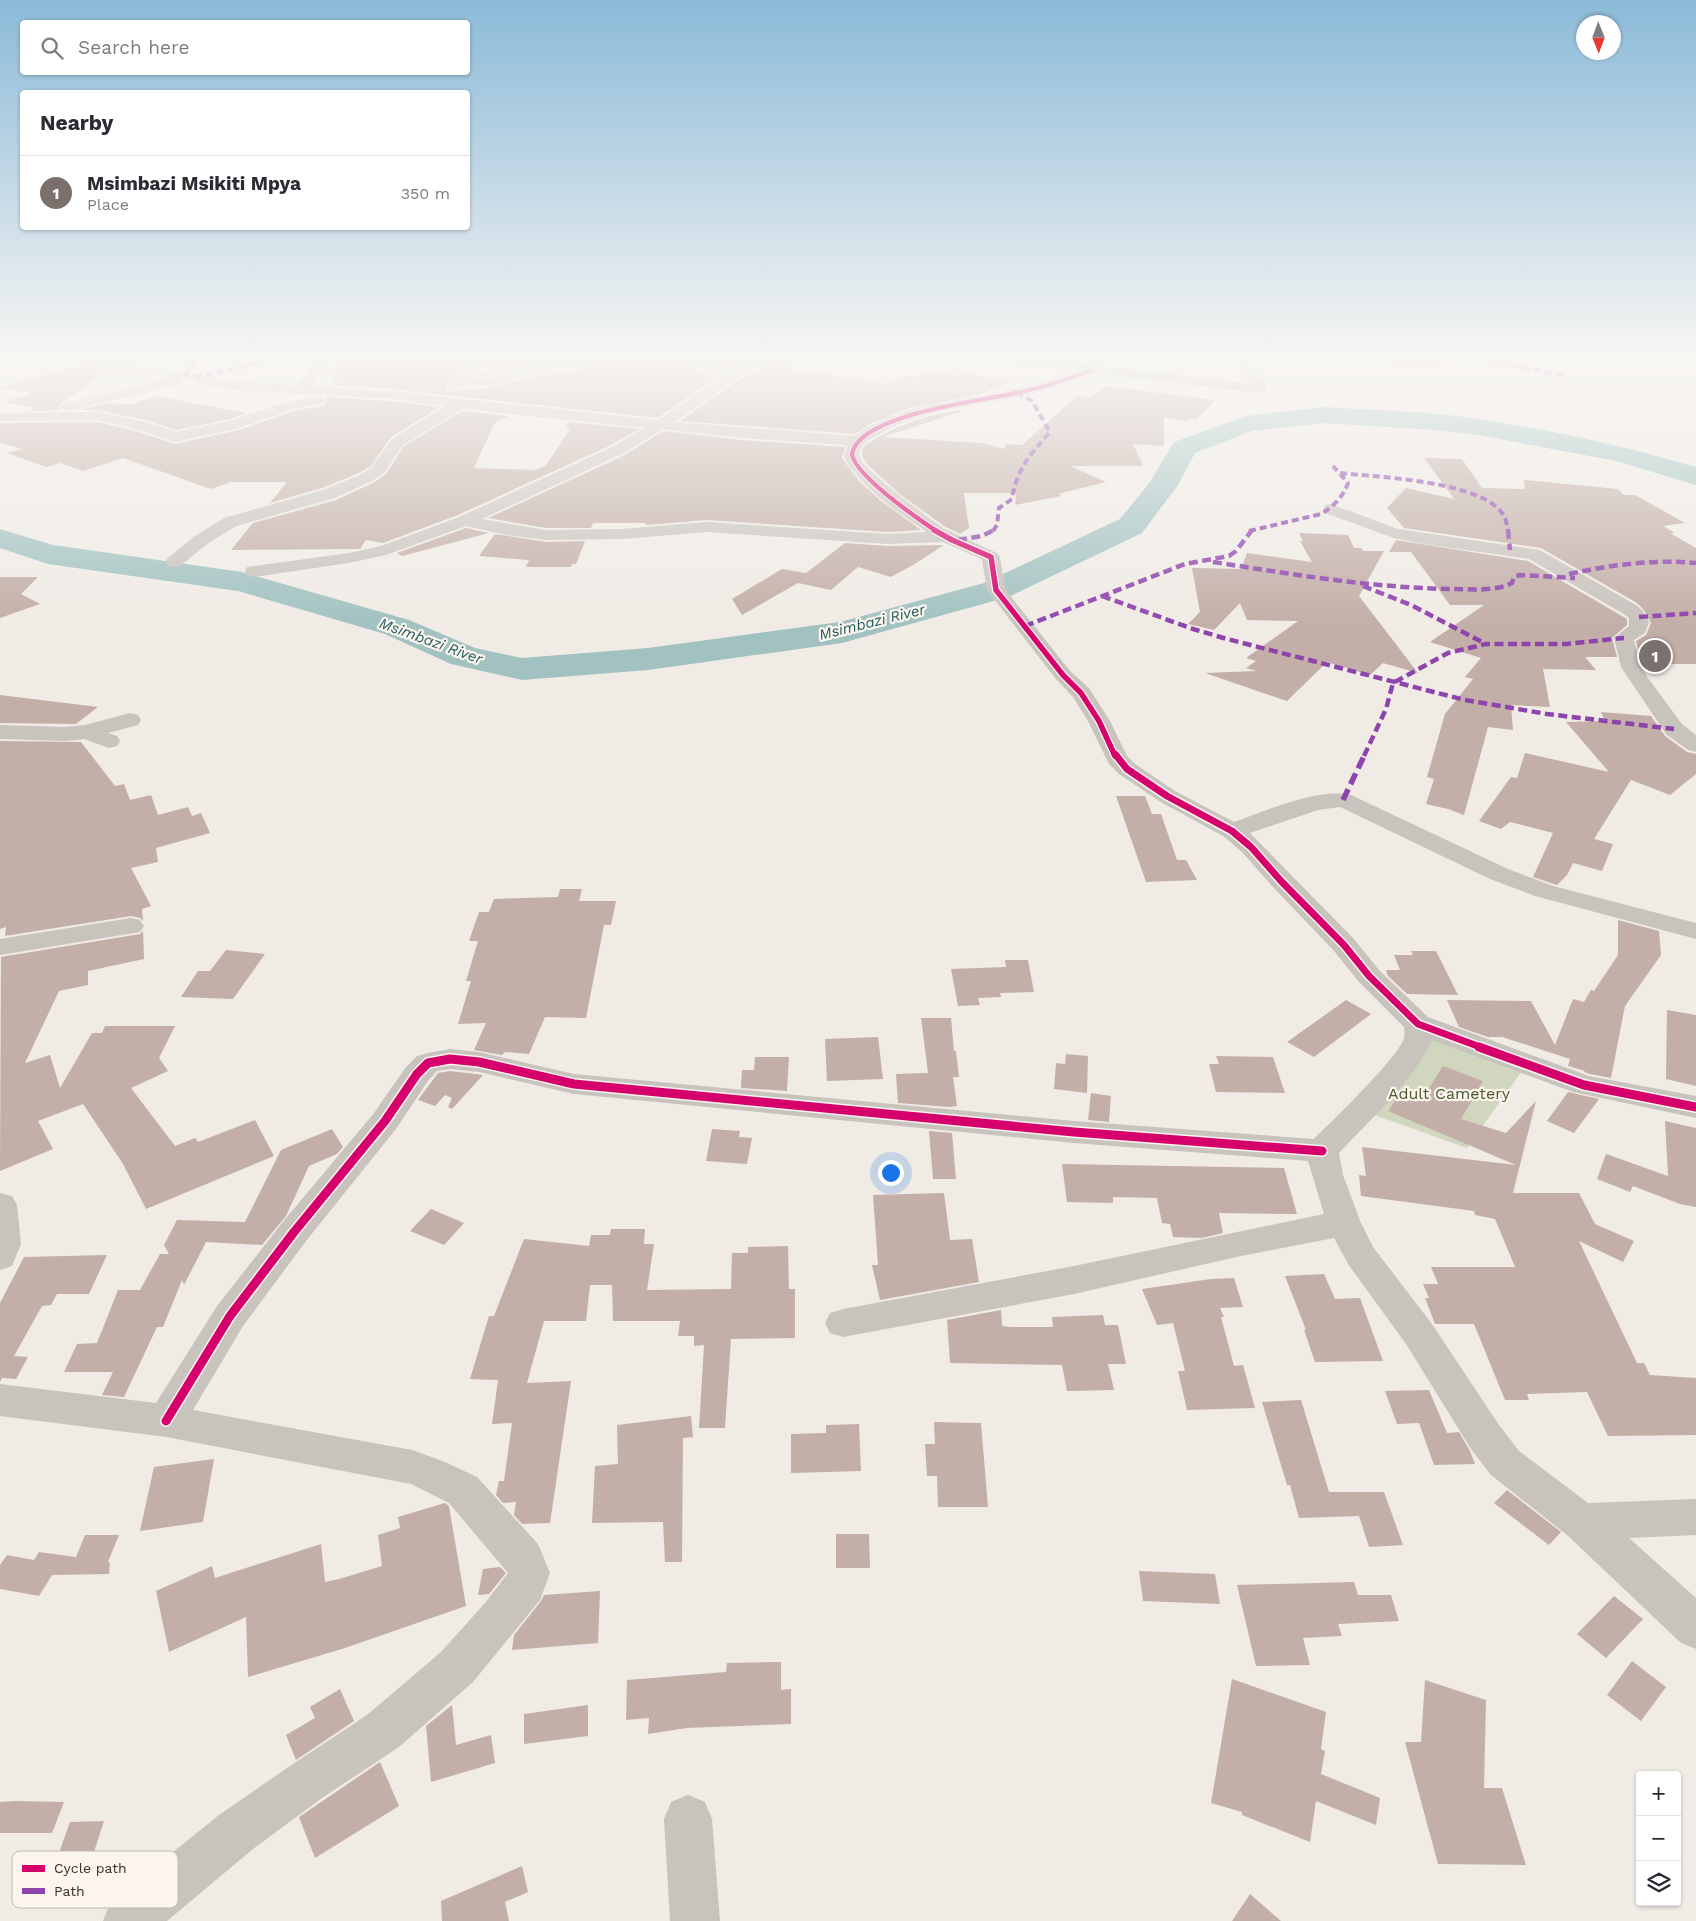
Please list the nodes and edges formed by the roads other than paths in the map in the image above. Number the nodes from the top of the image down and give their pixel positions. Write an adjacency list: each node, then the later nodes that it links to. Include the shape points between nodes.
1 (394, 447): 7 (street, via 378,470 366,478 329,494 230,522 196,542)
2 (623, 447): 5 (street)
3 (855, 447): 6 (street, via 852,459 861,472)
4 (1331, 509): 13 (street, via 1423,539 1534,554 1629,609 1640,620 1638,629 1624,638 1631,667 1674,729)
5 (465, 521): 6 (street, via 546,535 621,534 707,527 888,539); 8 (street, via 386,550)
6 (944, 536): 14 (street, via 992,557 996,590 1081,693 1126,769 1167,796)
7 (174, 562)
8 (254, 571)
9 (130, 720): 11 (street)
10 (0, 732): 11 (street)
11 (86, 732): 12 (street)
12 (109, 741)
13 (1696, 745)
14 (1232, 831): 16 (street, via 1315,803 1343,800 1499,874 1544,891); 18 (street, via 1251,847 1369,976)
15 (131, 926): 17 (street)
16 (1696, 931)
17 (0, 947)
18 (1418, 1024): 19 (street, via 1584,1085); 20 (street, via 1419,1037 1413,1050)
19 (1696, 1107)
20 (1322, 1151): 22 (street, via 1327,1176); 26 (street, via 1074,1132 574,1084 479,1062 450,1059 428,1063 416,1074 386,1120 230,1316)
21 (0, 1206): 23 (street, via 4,1244)
22 (1344, 1223): 24 (street, via 1074,1280); 28 (street, via 1360,1255 1419,1334 1485,1438 1506,1463)
23 (0, 1258)
24 (842, 1323)
25 (0, 1400): 26 (street)
26 (166, 1421): 31 (street, via 412,1467 431,1474 463,1490 523,1558 529,1573 525,1586 506,1611 456,1667 426,1694 383,1731 236,1832)
27 (1696, 1517): 28 (street)
28 (1581, 1522): 29 (street)
29 (1696, 1628)
30 (688, 1819): 34 (street)
31 (178, 1880)
32 (144, 1908): 33 (street)
33 (128, 1921)
34 (695, 1921)

